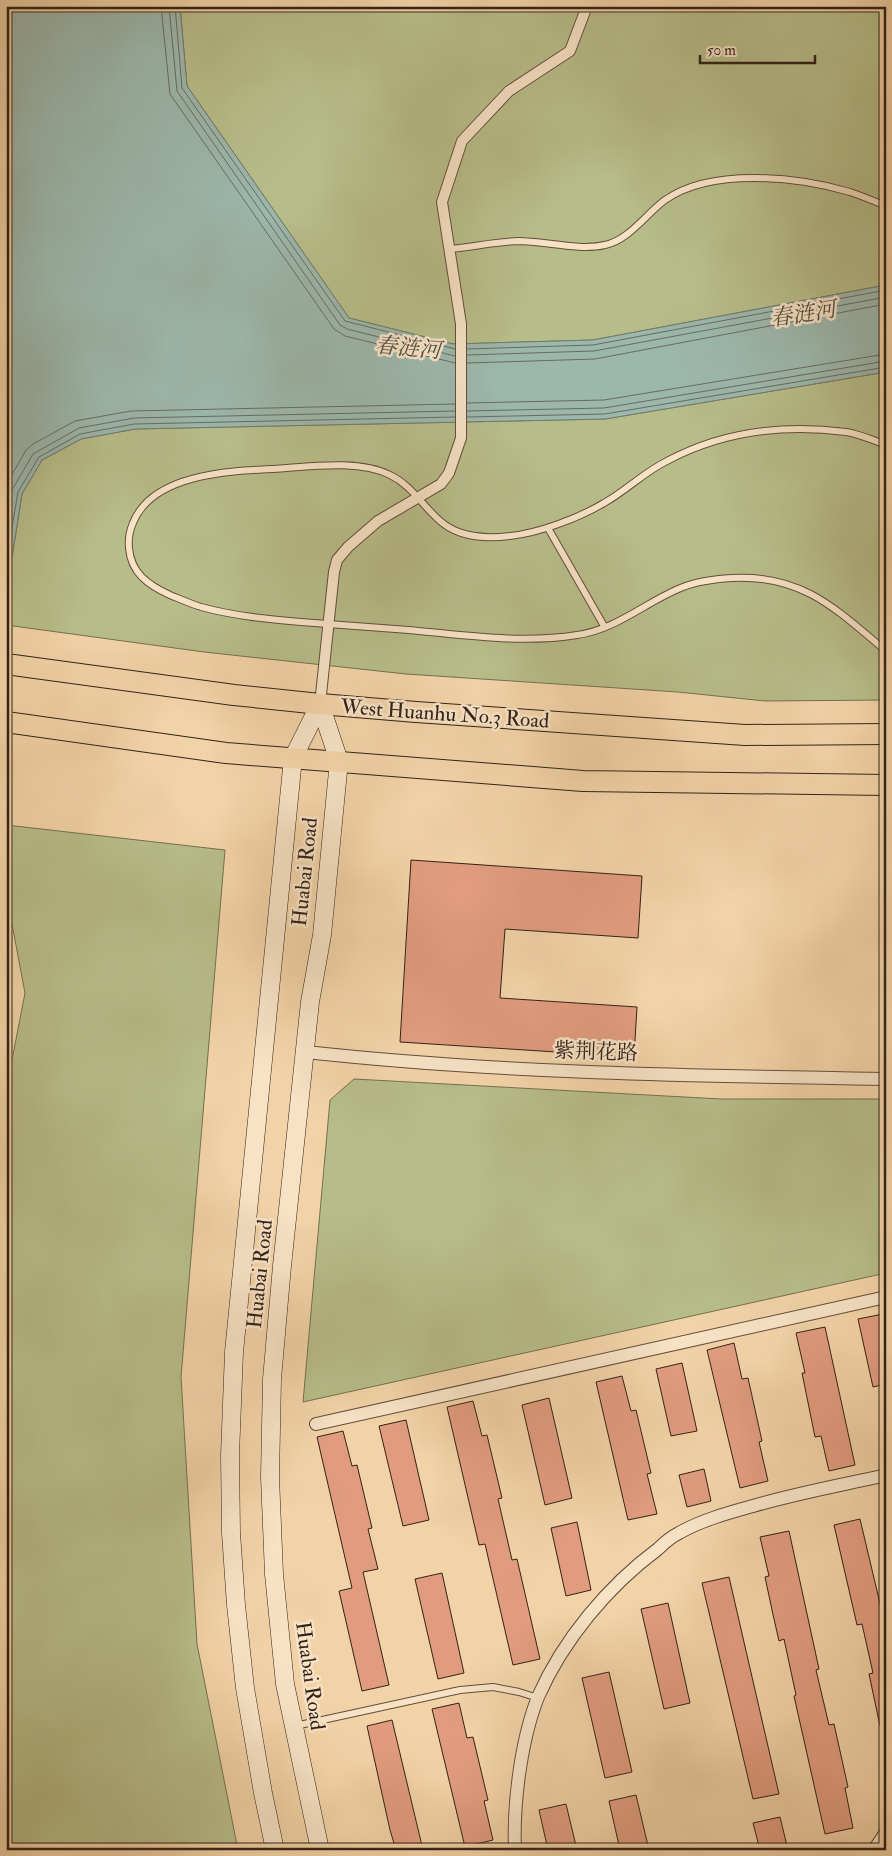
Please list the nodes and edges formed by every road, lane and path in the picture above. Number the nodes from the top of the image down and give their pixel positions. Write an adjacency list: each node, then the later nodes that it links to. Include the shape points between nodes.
1 (587, 6): 3 (street, via 570,51 509,91 462,141 442,202)
2 (886, 206): 3 (lane, via 851,192 808,182 754,177 691,188 666,199 623,237 606,245 518,242)
3 (450, 249): 5 (street, via 462,324 461,438 449,473 441,484)
4 (886, 444): 6 (lane, via 848,433 786,429 750,431 708,443 664,462 603,504)
5 (419, 498): 6 (lane, via 441,523 481,538 513,536); 7 (street, via 378,521 337,560); 7 (lane, via 388,474 363,466 233,471 179,483 153,496 137,513 128,536 129,554 135,570 156,589 199,606 243,616)
6 (548, 528): 8 (lane)
7 (328, 624): 8 (lane, via 546,639 583,635); 11 (street)
8 (604, 626): 9 (lane, via 684,586 755,576 809,591)
9 (886, 651)
10 (7, 664): 11 (main road, West Huanhu No.3 Road)
11 (320, 704): 13 (main road, West Huanhu No.3 Road, via 746,735); 14 (main road); 15 (main road, Huabai Road)
12 (6, 722): 14 (main road, via 226,753)
13 (886, 734)
14 (293, 758): 15 (main road); 25 (main road, Huabai Road, via 234,1352 230,1454 231,1533 245,1688 262,1793)
15 (339, 761): 16 (main road, via 583,781); 17 (main road, Huabai Road, via 322,935 310,1002)
16 (886, 785)
17 (306, 1052): 18 (street, 紫荆花路, via 523,1069); 23 (main road, Huabai Road, via 273,1370 270,1477 274,1574 284,1675)
18 (886, 1079)
19 (886, 1297): 20 (street)
20 (316, 1424)
21 (886, 1475): 22 (street, via 726,1513 678,1533 603,1596 574,1636)
22 (538, 1698): 23 (lane, via 493,1687 460,1690); 27 (street, via 518,1782)
23 (294, 1726): 26 (main road, Huabai Road)
24 (886, 1832): 28 (street)
25 (276, 1850)
26 (320, 1850)
27 (515, 1850)
28 (874, 1850)

